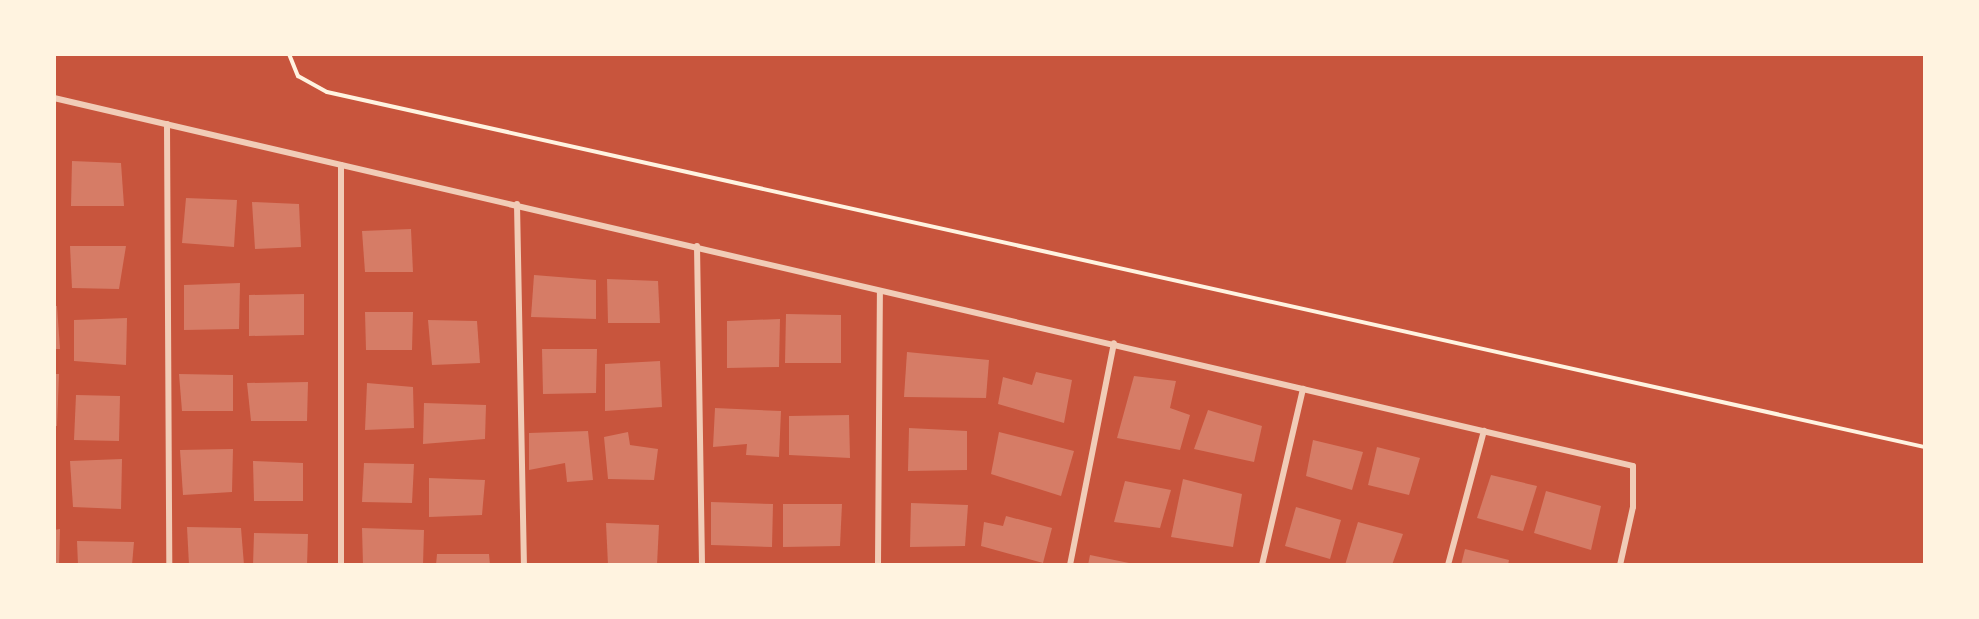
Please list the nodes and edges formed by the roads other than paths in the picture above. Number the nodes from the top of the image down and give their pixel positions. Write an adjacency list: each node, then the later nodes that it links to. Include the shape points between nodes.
1 (54, 98): 2 (street)
2 (167, 124): 3 (street); 10 (street)
3 (341, 165): 4 (street); 11 (street)
4 (517, 204): 5 (street); 12 (street)
5 (697, 246): 6 (street); 13 (street)
6 (880, 291): 7 (street); 14 (street)
7 (1114, 343): 8 (street); 15 (street)
8 (1303, 389): 9 (street); 16 (street)
9 (1484, 431): 17 (street); 18 (street, via 1633,466 1633,507)
10 (169, 565)
11 (341, 565)
12 (524, 565)
13 (702, 565)
14 (878, 565)
15 (1070, 565)
16 (1262, 565)
17 (1448, 565)
18 (1620, 565)

